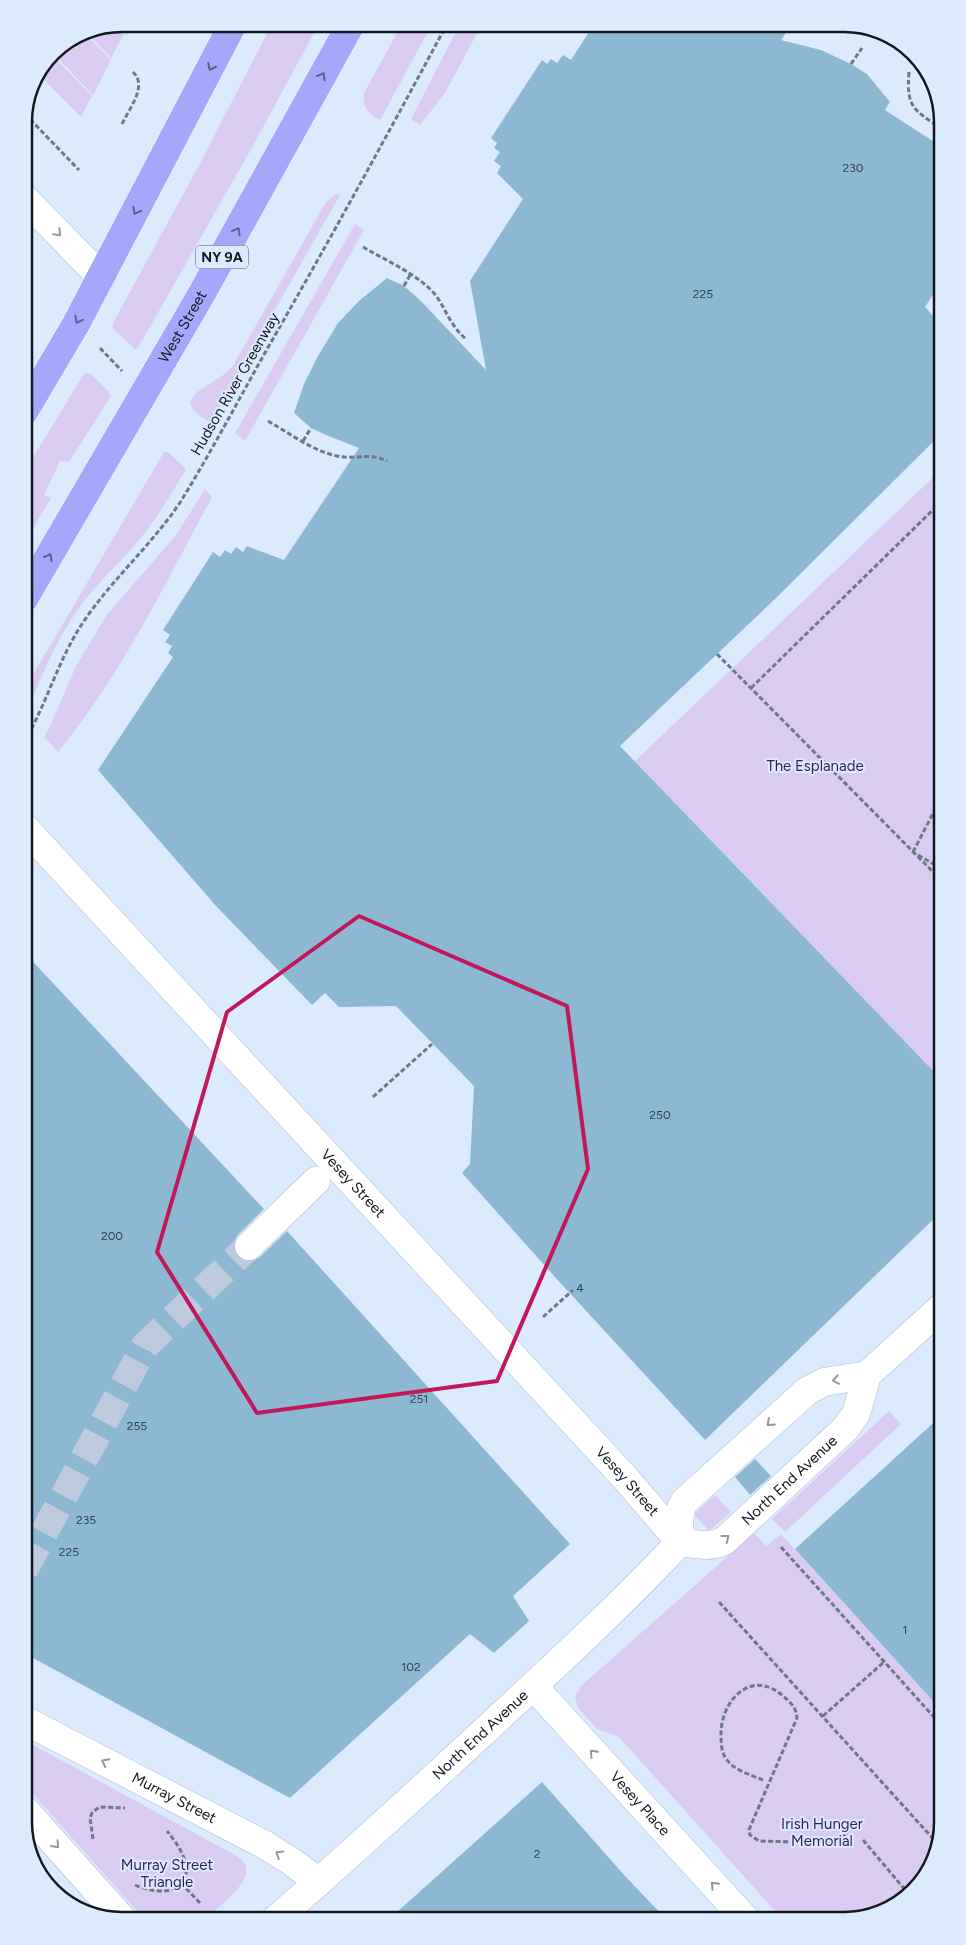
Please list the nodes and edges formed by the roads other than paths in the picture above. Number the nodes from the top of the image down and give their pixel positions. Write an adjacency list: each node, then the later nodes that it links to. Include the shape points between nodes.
1 (229, 32): 4 (highway, one-way to 4)
2 (346, 32): 6 (highway, West Street / NY 9A, one-way to 2, via 201,295)
3 (33, 207): 4 (street, one-way to 4)
4 (101, 277): 5 (highway, one-way to 5)
5 (33, 397)
6 (33, 584)
7 (33, 836): 12 (street, Vesey Street, via 626,1479)
8 (316, 1181): 9 (street)
9 (249, 1246)
10 (934, 1314): 11 (street)
11 (867, 1375): 12 (street, North End Avenue, one-way to 11, via 717,1545 724,1541 845,1429 856,1414); 12 (street, one-way to 12, via 824,1382 806,1391 685,1501 679,1522)
12 (680, 1542): 13 (street, North End Avenue)
13 (533, 1686): 16 (street, North End Avenue); 19 (street, Vesey Place, one-way to 13)
14 (32, 1724): 16 (street, Murray Street, one-way to 14, via 265,1845)
15 (32, 1818): 17 (street, one-way to 17)
16 (319, 1882): 18 (street, North End Avenue)
17 (116, 1912)
18 (284, 1912)
19 (739, 1912)

